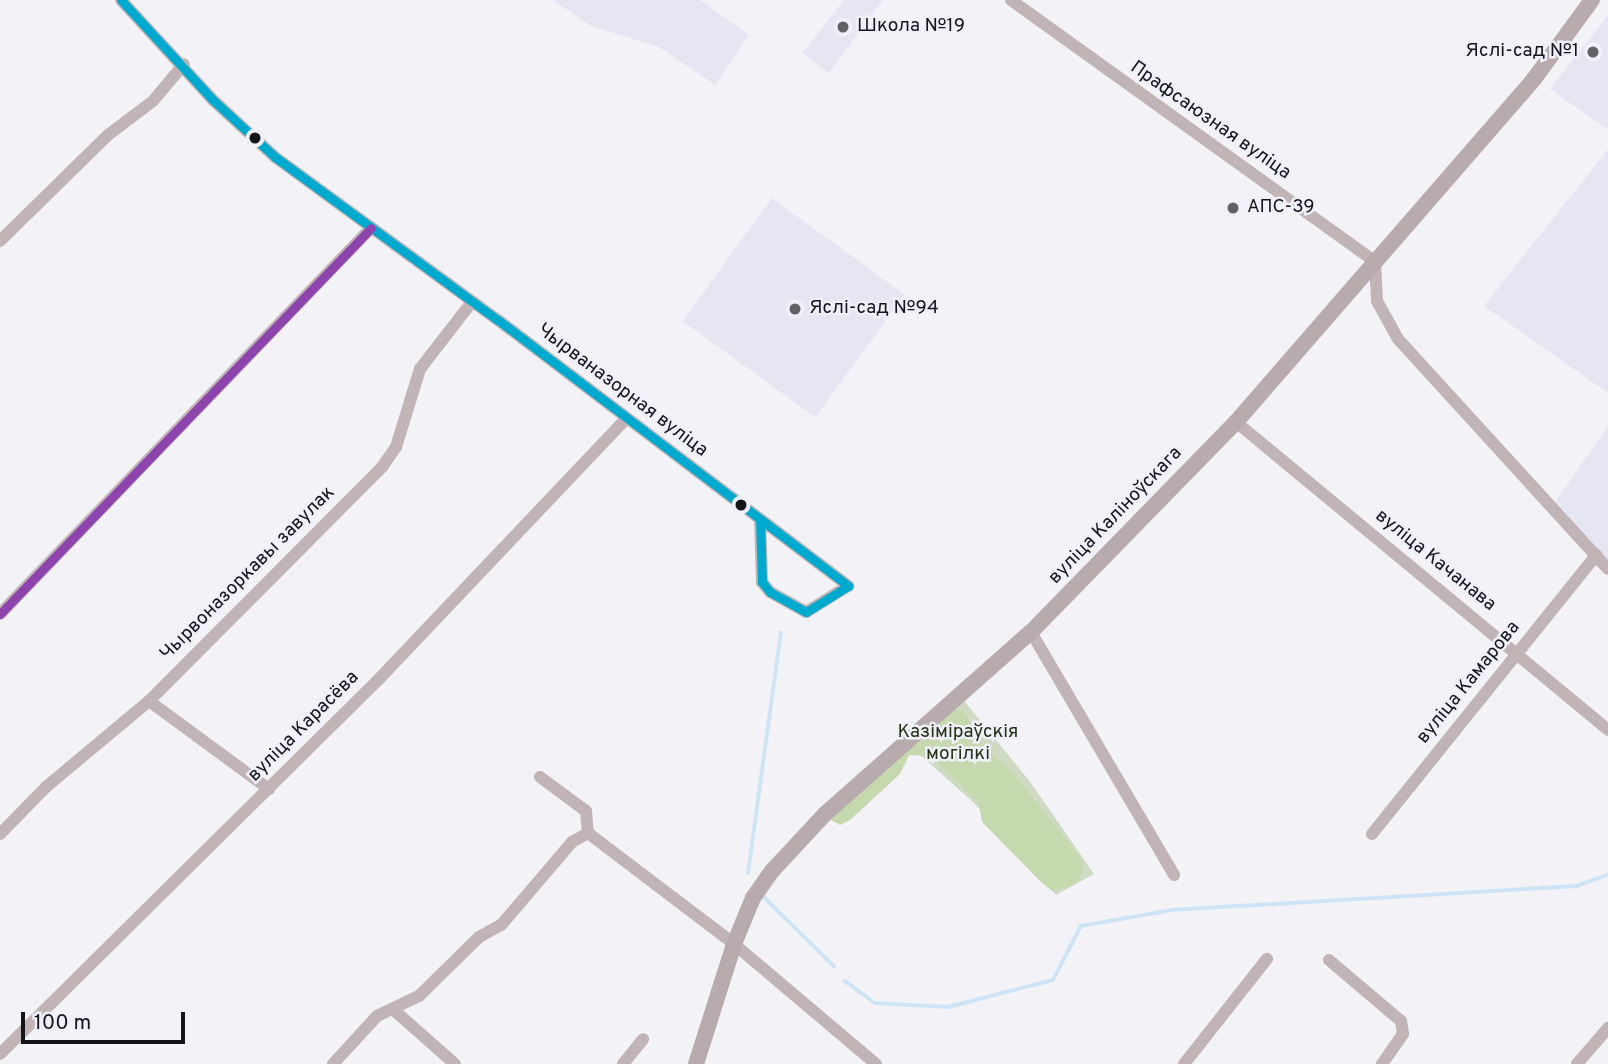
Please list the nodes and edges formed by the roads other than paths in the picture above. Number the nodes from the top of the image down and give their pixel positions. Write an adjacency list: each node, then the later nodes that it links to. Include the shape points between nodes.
1 (121, 0): 4 (street, Чырваназорная вуліца)
2 (1011, 0): 7 (street, Прафсаюзная вуліца)
3 (1592, 0): 7 (main road, вуліца Каліноўскага, via 1534,79)
4 (184, 64): 5 (street, Чырваназорная вуліца, via 213,100 275,157); 6 (street, via 153,101 108,135)
5 (371, 228): 8 (street, Чырваназорная вуліца); 14 (street)
6 (0, 241)
7 (1375, 262): 10 (main road, вуліца Каліноўскага); 12 (street, via 1377,301 1398,339)
8 (471, 303): 9 (street, Чырваназорная вуліца); 17 (street, Чырвоназоркавы завулак, via 420,369 396,447 382,467)
9 (626, 419): 11 (street, Чырваназорная вуліца); 20 (street, вуліца Карасёва)
10 (1236, 422): 15 (main road, вуліца Каліноўскага); 16 (street, вуліца Качанава)
11 (760, 520): 11 (street, Чырваназорная вуліца, via 848,586 806,612 770,592 762,582)
12 (1596, 555): 13 (street); 16 (street, вуліца Камарова)
13 (1608, 569)
14 (0, 614)
15 (1031, 632): 24 (street); 25 (main road, вуліца Каліноўскага, via 825,814 753,898)
16 (1518, 653): 18 (street, вуліца Качанава); 23 (street, вуліца Камарова)
17 (149, 701): 20 (street); 21 (street, Чырвоназоркавы завулак, via 46,787)
18 (1608, 730)
19 (540, 777): 22 (street, via 586,811)
20 (269, 789): 31 (street, вуліца Карасёва)
21 (0, 834)
22 (588, 834): 25 (street); 28 (street, via 572,842 502,924 479,937 419,996)
23 (1372, 834)
24 (1174, 875)
25 (734, 944): 35 (main road, вуліца Каліноўскага); 36 (street)
26 (1267, 959): 37 (street)
27 (1329, 960): 38 (street, via 1401,1021 1403,1034)
28 (395, 1011): 32 (street, via 377,1016); 33 (street)
29 (1608, 1028): 39 (street)
30 (643, 1040): 34 (street)
31 (0, 1054)
32 (333, 1064)
33 (455, 1064)
34 (623, 1064)
35 (696, 1064)
36 (876, 1064)
37 (1184, 1064)
38 (1382, 1064)
39 (1577, 1064)

